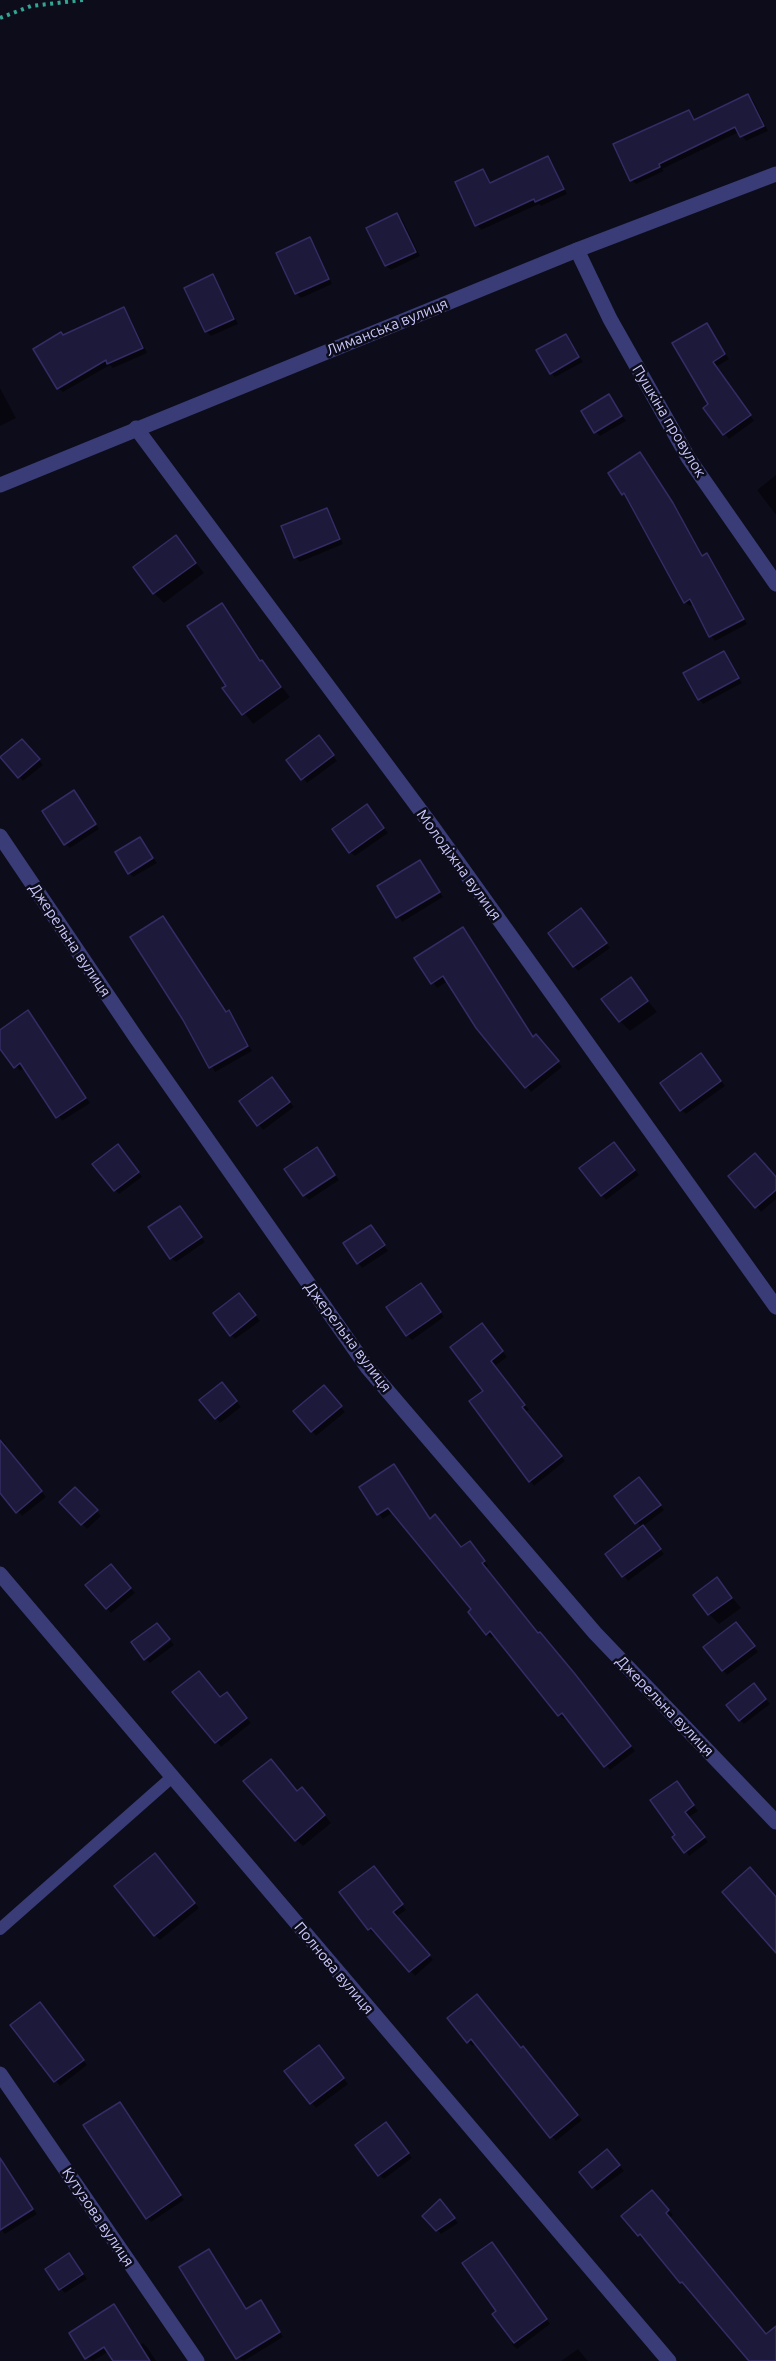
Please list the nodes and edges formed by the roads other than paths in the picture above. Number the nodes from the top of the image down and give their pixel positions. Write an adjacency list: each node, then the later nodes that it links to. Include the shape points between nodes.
1 (776, 174): 2 (street, Лиманська вулиця)
2 (577, 250): 3 (street, Лиманська вулиця); 5 (street, Пушкіна провулок, via 610,319 689,459)
3 (136, 428): 4 (street, Лиманська вулиця); 7 (street, Молодіжна вулиця, via 432,826)
4 (0, 485)
5 (776, 584)
6 (0, 836): 10 (street, Джерельна вулиця, via 367,1367 595,1633)
7 (776, 1307)
8 (0, 1574): 9 (street, Полнова вулиця)
9 (171, 1778): 11 (lane); 14 (street, Полнова вулиця)
10 (776, 1822)
11 (0, 1929)
12 (0, 2074): 13 (street, Кутузова вулиця)
13 (197, 2361)
14 (669, 2361)

